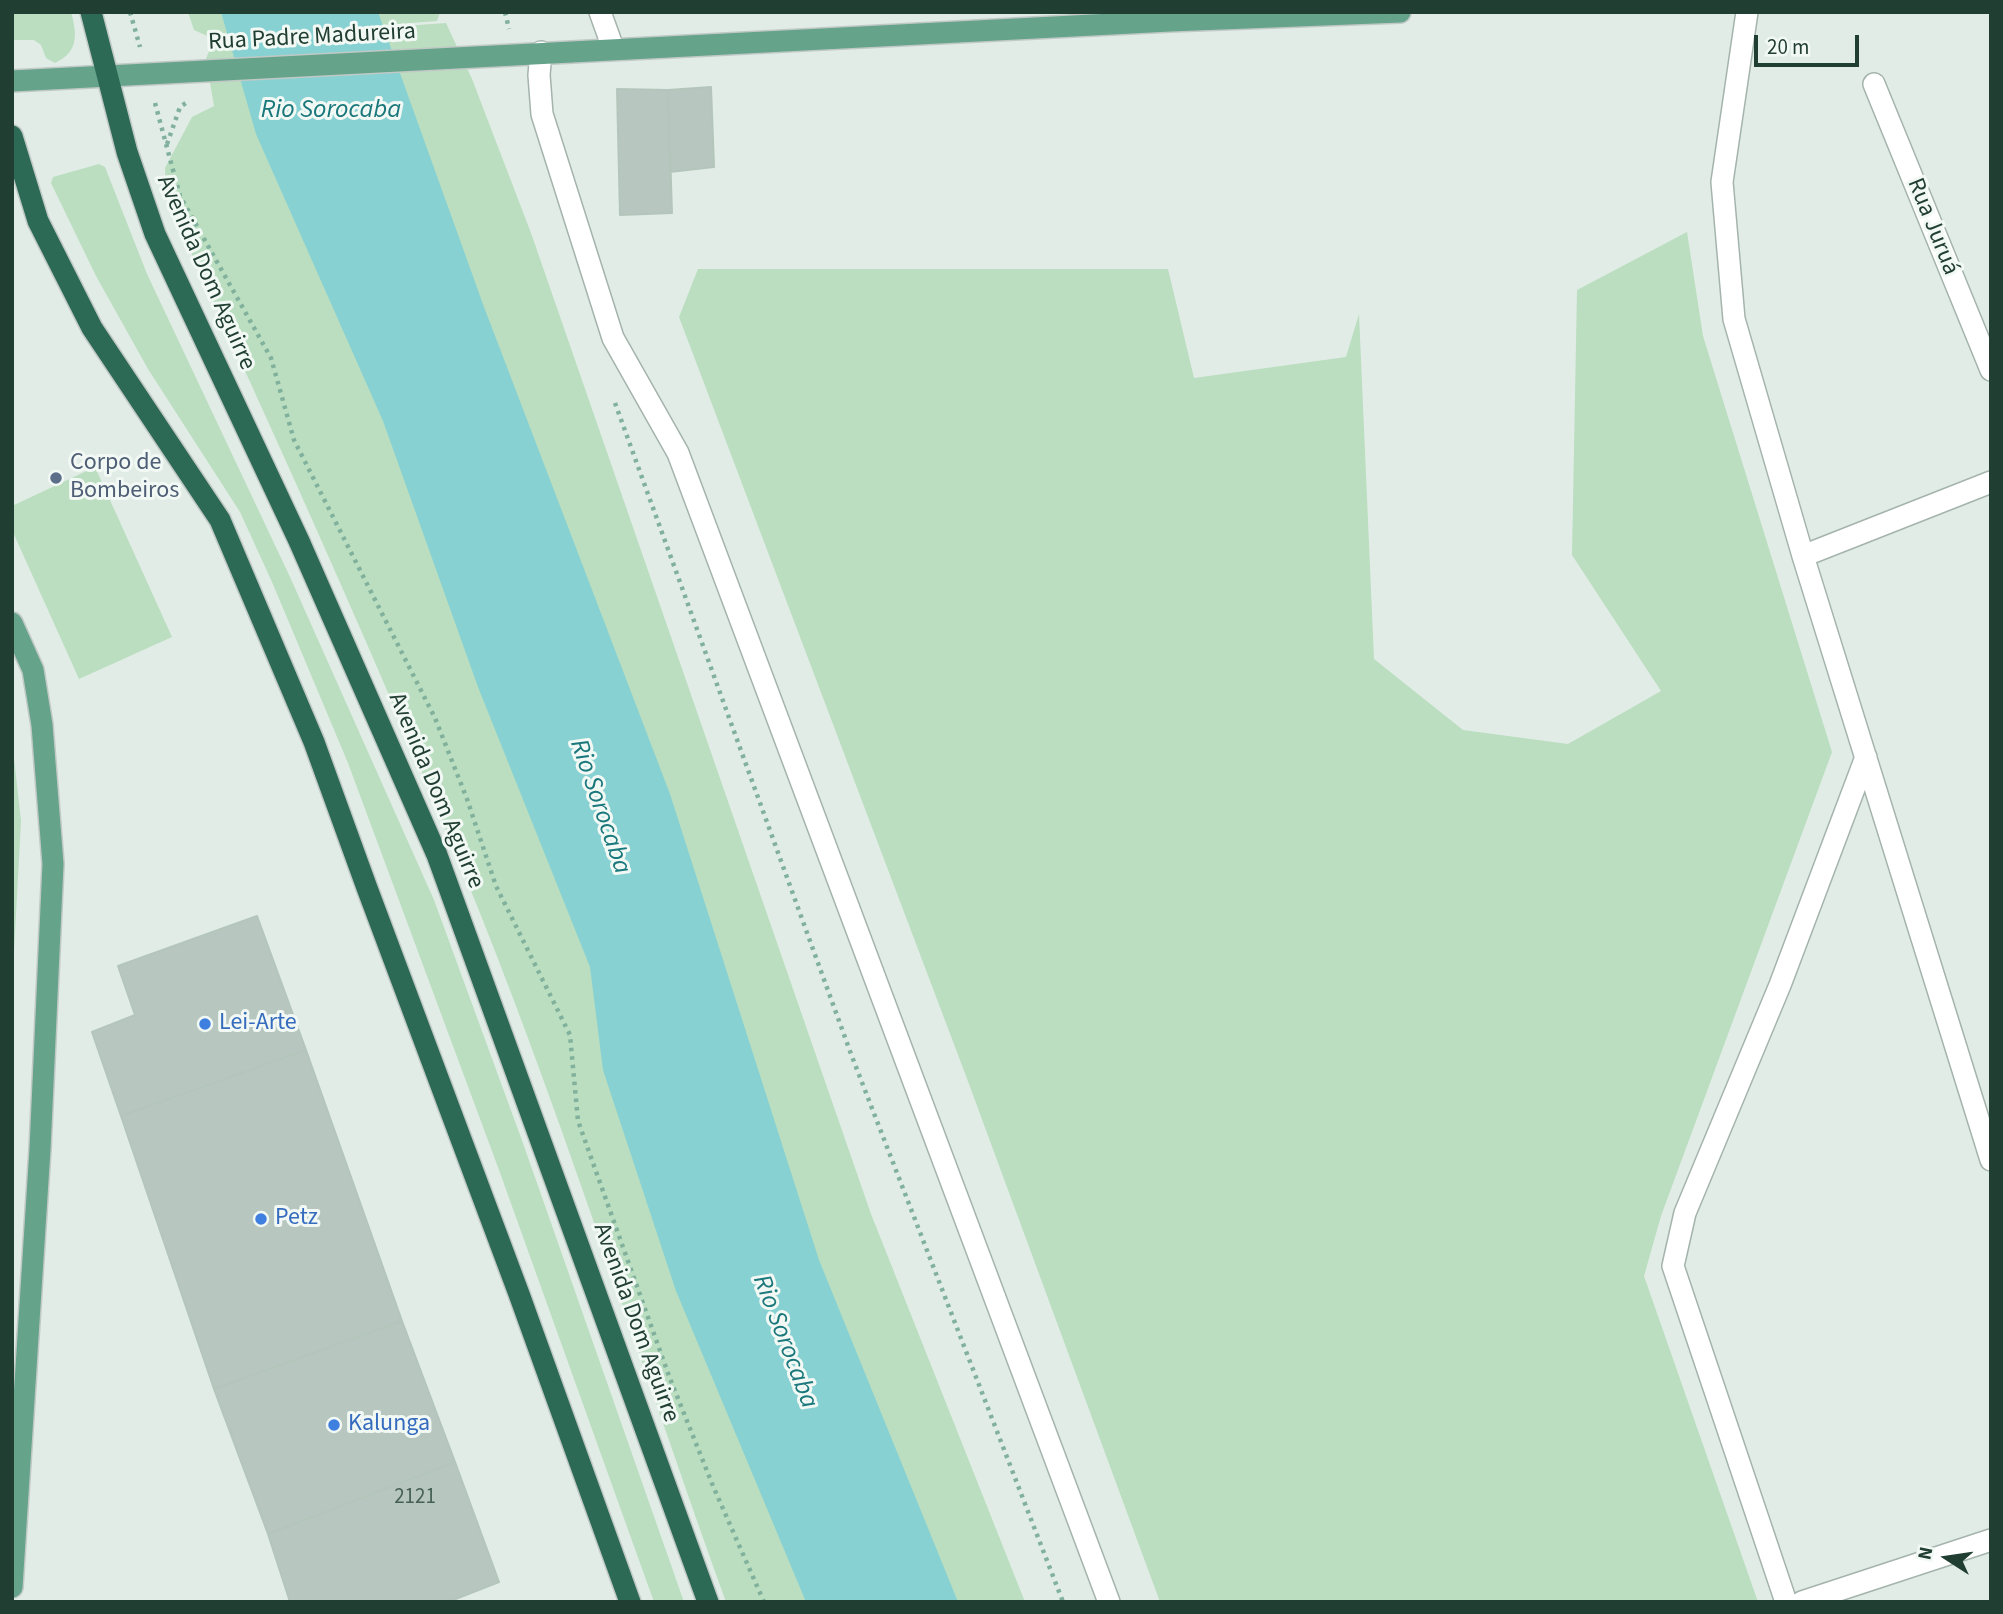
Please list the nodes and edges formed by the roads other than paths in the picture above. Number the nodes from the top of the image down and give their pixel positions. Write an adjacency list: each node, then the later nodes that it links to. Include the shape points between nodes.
1 (91, 12): 8 (highway, Avenida Dom Aguirre)
2 (600, 12): 6 (street)
3 (1400, 12): 5 (main road, Rua Padre Madureira)
4 (1747, 12): 14 (street, via 1722,182 1734,318)
5 (1167, 16): 6 (main road, Rua Padre Madureira)
6 (613, 48): 7 (main road, Rua Padre Madureira)
7 (541, 52): 8 (main road, Rua Padre Madureira); 22 (street, via 542,114 613,338 678,453)
8 (108, 76): 9 (main road, Rua Padre Madureira); 21 (highway, Avenida Dom Aguirre, via 132,169 155,234 299,541 437,855)
9 (12, 81)
10 (1874, 84): 12 (street, Rua Juruá)
11 (12, 136): 20 (highway, via 38,221 92,328 220,520 314,742)
12 (1991, 370)
13 (1991, 482): 14 (street)
14 (1803, 556): 16 (street)
15 (12, 623): 19 (main road, via 33,670 53,864)
16 (1866, 757): 17 (street); 23 (street, via 1780,985 1685,1213 1672,1266)
17 (1991, 1160)
18 (1991, 1540): 24 (street)
19 (12, 1587)
20 (629, 1602)
21 (708, 1602)
22 (1109, 1602)
23 (1786, 1602)
24 (1802, 1602)

